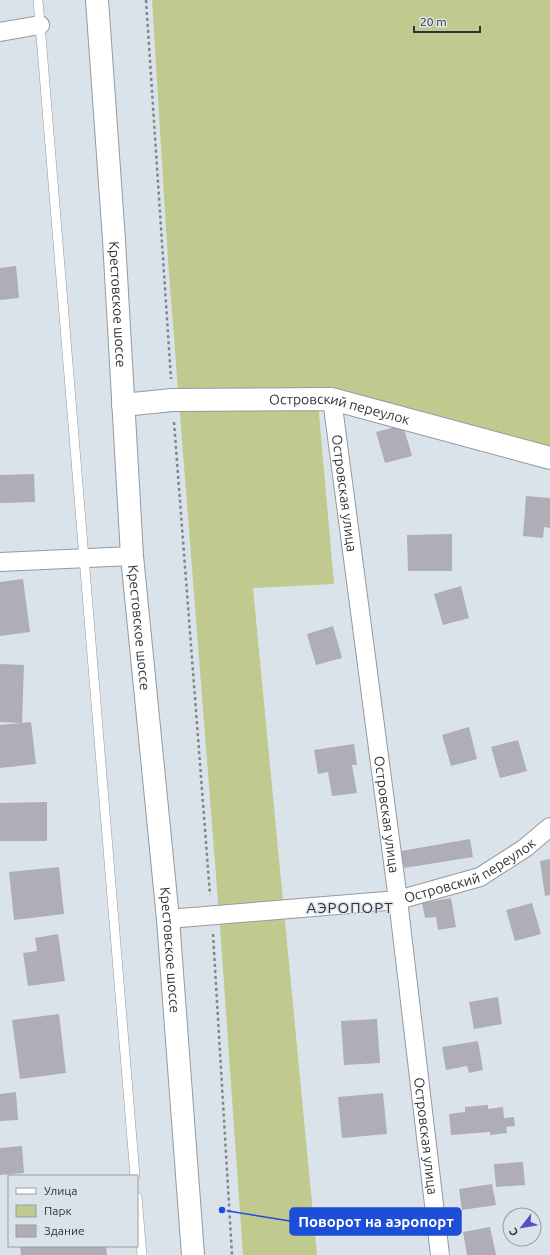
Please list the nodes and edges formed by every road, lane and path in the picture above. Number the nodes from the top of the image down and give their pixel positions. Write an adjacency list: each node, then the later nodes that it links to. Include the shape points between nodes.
1 (38, 0): 4 (lane)
2 (96, 0): 8 (main road, Крестовское шоссе)
3 (146, 0): 7 (path)
4 (40, 25): 5 (street); 11 (lane)
5 (0, 32)
6 (332, 399): 7 (main road, Островский переулок); 9 (main road, Островский переулок); 14 (street, Островская улица)
7 (172, 400): 8 (main road, Островский переулок); 15 (path)
8 (123, 405): 10 (main road, Крестовское шоссе)
9 (550, 458)
10 (132, 556): 11 (street); 16 (main road, Крестовское шоссе)
11 (84, 559): 12 (street); 17 (lane)
12 (0, 562)
13 (550, 827): 14 (street, Островский переулок, via 525,848 480,876)
14 (398, 900): 15 (street, Островский переулок); 22 (street, Островская улица)
15 (212, 915): 16 (street, Островский переулок); 21 (path)
16 (168, 919): 20 (main road, Крестовское шоссе)
17 (135, 1175)
18 (138, 1209): 19 (lane)
19 (142, 1255)
20 (193, 1255)
21 (232, 1255)
22 (440, 1255)

